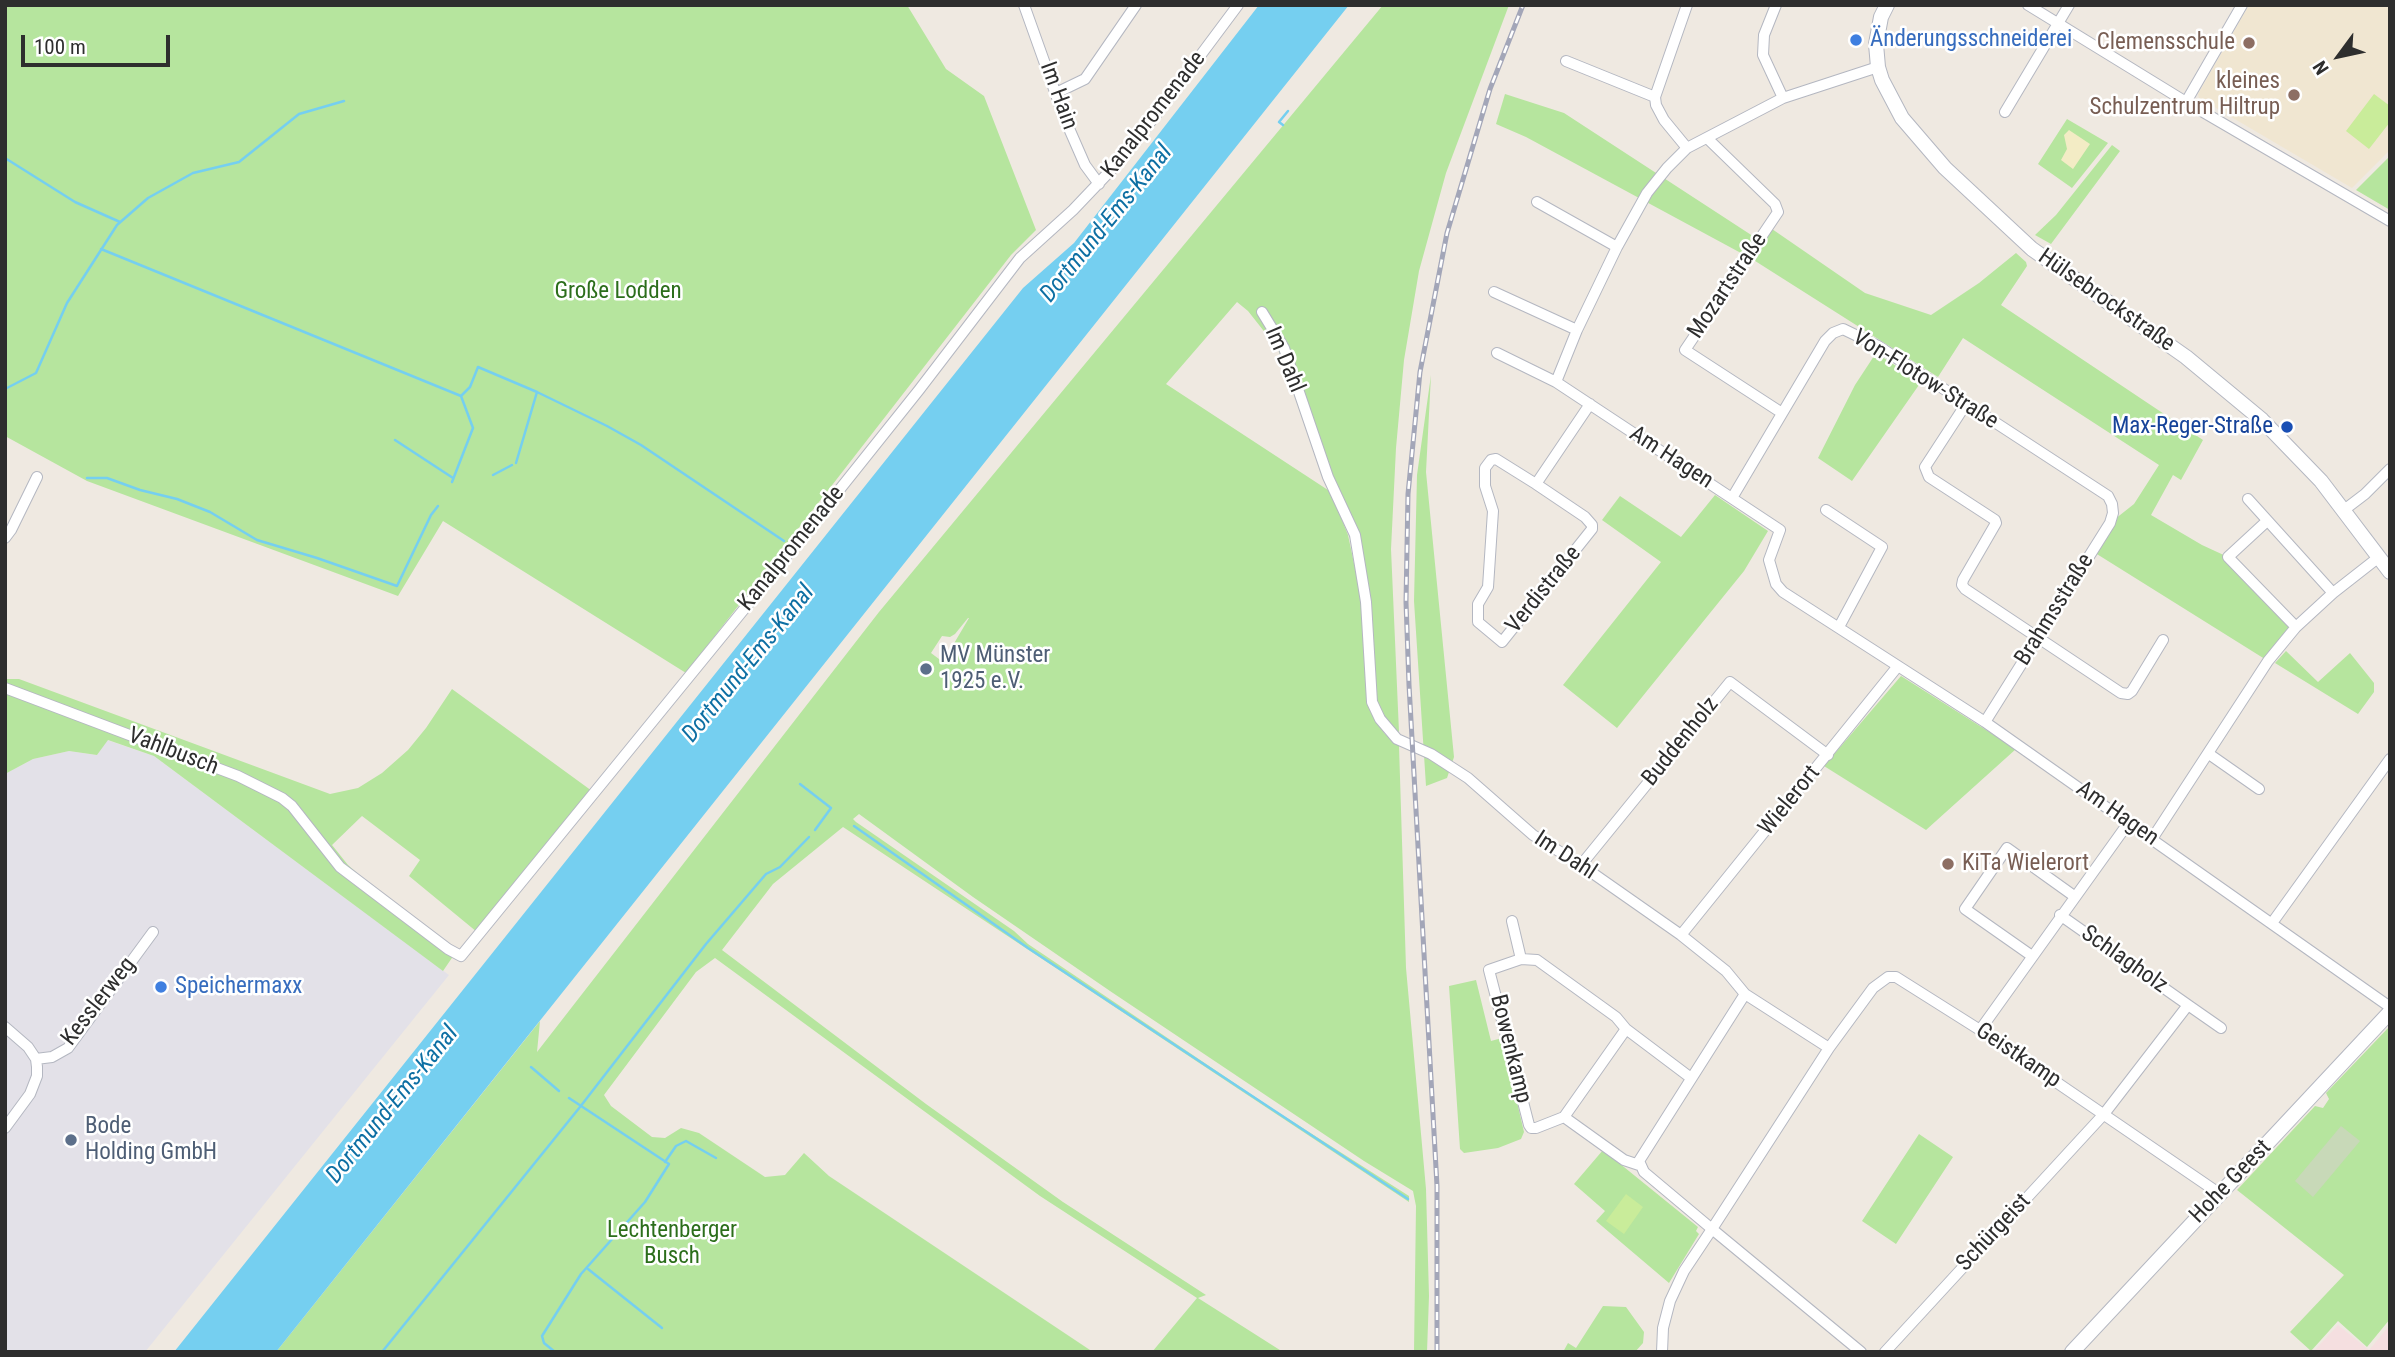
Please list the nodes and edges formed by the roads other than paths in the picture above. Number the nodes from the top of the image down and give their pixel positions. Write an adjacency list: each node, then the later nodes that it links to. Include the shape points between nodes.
1 (1024, 5): 13 (street, Im Hain)
2 (1136, 5): 13 (street, via 1085,79)
3 (1238, 5): 20 (street, Kanalpromenade)
4 (1776, 5): 15 (street, via 1764,35 1763,55)
5 (1887, 5): 12 (street, Hülsebrockstraße, via 1878,31)
6 (2028, 5): 10 (street)
7 (2069, 5): 10 (street)
8 (2242, 5): 16 (street)
9 (1684, 6): 14 (street)
10 (2057, 25): 16 (street); 17 (street)
11 (1566, 61): 14 (street)
12 (1878, 67): 15 (street); 38 (street, Hülsebrockstraße, via 1902,118 1983,205 2032,249 2237,397 2296,452)
13 (1056, 93): 20 (street, Im Hain, via 1085,165)
14 (1655, 97): 19 (street, via 1664,120)
15 (1783, 98): 18 (street)
16 (2186, 102): 22 (street)
17 (2005, 111)
18 (1707, 138): 19 (street); 31 (street, Mozartstraße, via 1778,212 1685,350)
19 (1688, 148): 23 (street, via 1647,193)
20 (1099, 184): 58 (street, Kanalpromenade, via 1020,258 745,608 461,956 340,867)
21 (1537, 202): 23 (street)
22 (2390, 221)
23 (1618, 247): 26 (street)
24 (1494, 292): 26 (street)
25 (1262, 312): 59 (street, Im Dahl, via 1283,348 1328,477 1355,535 1366,602 1372,702 1380,719 1397,739 1468,778 1533,835)
26 (1577, 330): 28 (street)
27 (1497, 353): 28 (street, Am Hagen)
28 (1556, 382): 29 (street, Am Hagen)
29 (1590, 404): 34 (street); 36 (street, Am Hagen)
30 (1966, 404): 31 (street, Von-Flotow-Straße, via 1878,346 1843,329 1825,341); 35 (street, Von-Flotow-Straße); 47 (street, via 1924,467 1929,477 1996,523 1962,585)
31 (1782, 413): 36 (street, Von-Flotow-Straße)
32 (2390, 468): 38 (street)
33 (37, 477): 41 (street)
34 (1536, 484): 34 (street, Verdistraße, via 1496,459 1485,468 1493,511 1488,587 1478,604 1478,622 1502,642 1592,528 1585,517)
35 (2108, 496): 47 (street, Brahmsstraße, via 2113,513 2110,523)
36 (1732, 498): 45 (street, Am Hagen, via 1780,530 1769,560 1776,584)
37 (2248, 499): 40 (street)
38 (2344, 509): 42 (street, Hülsebrockstraße)
39 (1826, 510): 45 (street, via 1882,547)
40 (2267, 521): 44 (street); 46 (street, via 2228,557)
41 (5, 538)
42 (2379, 558): 43 (street, Hülsebrockstraße); 44 (street)
43 (2390, 572)
44 (2333, 593): 46 (street)
45 (1839, 627): 49 (street, Am Hagen)
46 (2296, 627): 52 (street, via 2268,661)
47 (2039, 637): 48 (street, via 2127,694); 51 (street, Brahmsstraße)
48 (2163, 640)
49 (1898, 666): 51 (street, Am Hagen); 53 (street, Wielerort)
50 (5, 688): 58 (street, Vahlbusch, via 271,792 292,806)
51 (1985, 722): 56 (street, Am Hagen)
52 (2209, 754): 55 (street); 57 (street)
53 (1828, 755): 59 (street, Buddenholz, via 1730,682); 65 (street, Wielerort)
54 (2390, 759): 63 (street)
55 (2259, 789)
56 (2129, 822): 57 (street, Am Hagen); 60 (street, Schlagholz)
57 (2152, 839): 63 (street, Am Hagen)
58 (321, 844)
59 (1581, 865): 65 (street, Im Dahl)
60 (2074, 896): 61 (street, Schlagholz); 66 (street, Schlagholz, via 2007,848 1965,909)
61 (2060, 915): 66 (street, Schlagholz); 69 (street, Schlagholz)
62 (1512, 921): 67 (street)
63 (2272, 923): 70 (street, Am Hagen)
64 (153, 932): 76 (street, Kesslerweg, via 68,1048)
65 (1681, 936): 68 (street, Im Dahl, via 1726,971)
66 (2032, 956): 74 (street, Schlagholz)
67 (1521, 959): 73 (street, via 1537,960); 79 (street, Bowenkamp, via 1489,970 1529,1125 1536,1128)
68 (1745, 994): 75 (street); 77 (street)
69 (2188, 1005): 72 (street, Schlagholz); 78 (street, Schlagholz)
70 (2390, 1009): 82 (street, Hohe Geest)
71 (5, 1027): 76 (street, Kesslerweg)
72 (2221, 1028)
73 (1626, 1029): 77 (street); 79 (street, Bowenkamp)
74 (1980, 1030): 75 (street, Geistkamp, via 1888,977 1873,988); 78 (street, Geistkamp)
75 (1829, 1048): 83 (street, Geistkamp)
76 (36, 1059): 80 (street, Kesslerweg, via 37,1076 30,1094)
77 (1691, 1078): 81 (street, via 1640,1156)
78 (2104, 1114): 82 (street, Geistkamp); 86 (street, Schürgeist)
79 (1564, 1117): 81 (street, Bowenkamp, via 1623,1160)
80 (5, 1128)
81 (1639, 1165): 83 (street)
82 (2220, 1194): 87 (street, Hohe Geest)
83 (1712, 1229): 84 (street, via 1684,1270 1670,1301); 85 (street)
84 (1662, 1352)
85 (1861, 1352)
86 (1885, 1352)
87 (2072, 1352)

